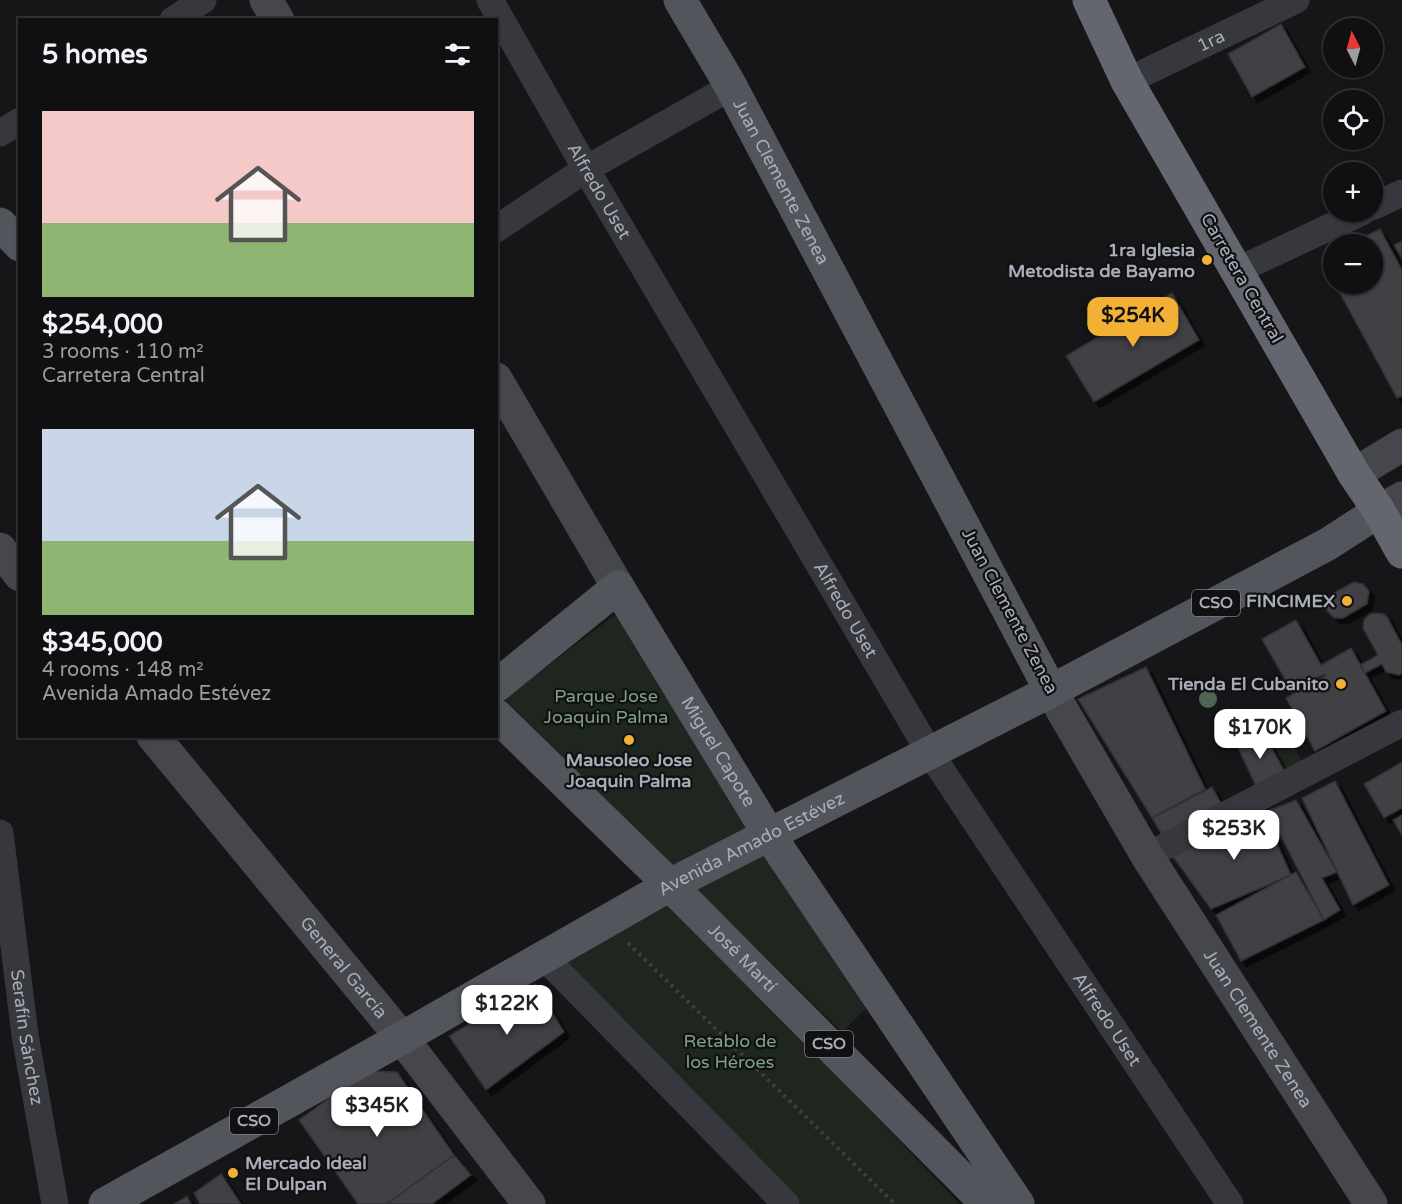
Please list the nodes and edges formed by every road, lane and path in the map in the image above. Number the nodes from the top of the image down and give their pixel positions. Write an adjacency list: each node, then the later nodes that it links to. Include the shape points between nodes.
1 (203, 0): 7 (street)
2 (266, 0): 8 (street)
3 (490, 0): 13 (street, Alfredo Uset)
4 (680, 0): 10 (main road, Juan Clemente Zenea)
5 (1089, 0): 9 (highway, Carretera Central)
6 (1296, 0): 9 (street, 1ra)
7 (176, 18)
8 (277, 18)
9 (1127, 81): 20 (highway, Carretera Central)
10 (731, 87): 13 (street); 29 (main road, Juan Clemente Zenea)
11 (18, 122): 12 (street)
12 (0, 133)
13 (586, 169): 18 (street); 33 (street, Alfredo Uset)
14 (1402, 192): 15 (street)
15 (1383, 202)
16 (1341, 222): 20 (street)
17 (0, 224): 19 (main road)
18 (498, 228)
19 (18, 243)
20 (1238, 270): 23 (highway, Carretera Central)
21 (498, 382): 27 (street, Miguel Capote)
22 (1402, 445): 23 (street)
23 (1354, 474): 24 (highway, Carretera Central); 25 (main road, via 1355,500 1347,519)
24 (1390, 504): 25 (main road, Avenida Amado Estévez / CSO); 26 (highway, Carretera Central)
25 (1328, 544): 29 (main road, Avenida Amado Estévez / CSO)
26 (1402, 552)
27 (618, 587): 28 (main road); 35 (main road, Miguel Capote)
28 (498, 684)
29 (1052, 691): 33 (main road, Avenida Amado Estévez / CSO); 36 (street, Juan Clemente Zenea)
30 (498, 717): 37 (main road, José Martí)
31 (1402, 723): 36 (street)
32 (155, 738): 40 (street, General García)
33 (930, 753): 35 (main road, Avenida Amado Estévez / CSO); 48 (street, Alfredo Uset)
34 (0, 832): 41 (street, Serafín Sánchez, via 25,1035)
35 (770, 836): 37 (main road, Avenida Amado Estévez / CSO); 47 (main road, Miguel Capote)
36 (1147, 856): 49 (street, Juan Clemente Zenea)
37 (670, 885): 38 (main road, Avenida Amado Estévez / CSO); 46 (main road, José Martí / CSO)
38 (606, 922): 39 (main road, Avenida Amado Estévez / CSO); 45 (path)
39 (543, 956): 40 (main road, Avenida Amado Estévez / CSO); 44 (street)
40 (402, 1038): 42 (main road, Avenida Amado Estévez / CSO); 43 (street, General García)
41 (56, 1204)
42 (105, 1204)
43 (529, 1204)
44 (786, 1204)
45 (896, 1204)
46 (987, 1204)
47 (1018, 1204)
48 (1230, 1204)
49 (1371, 1204)

